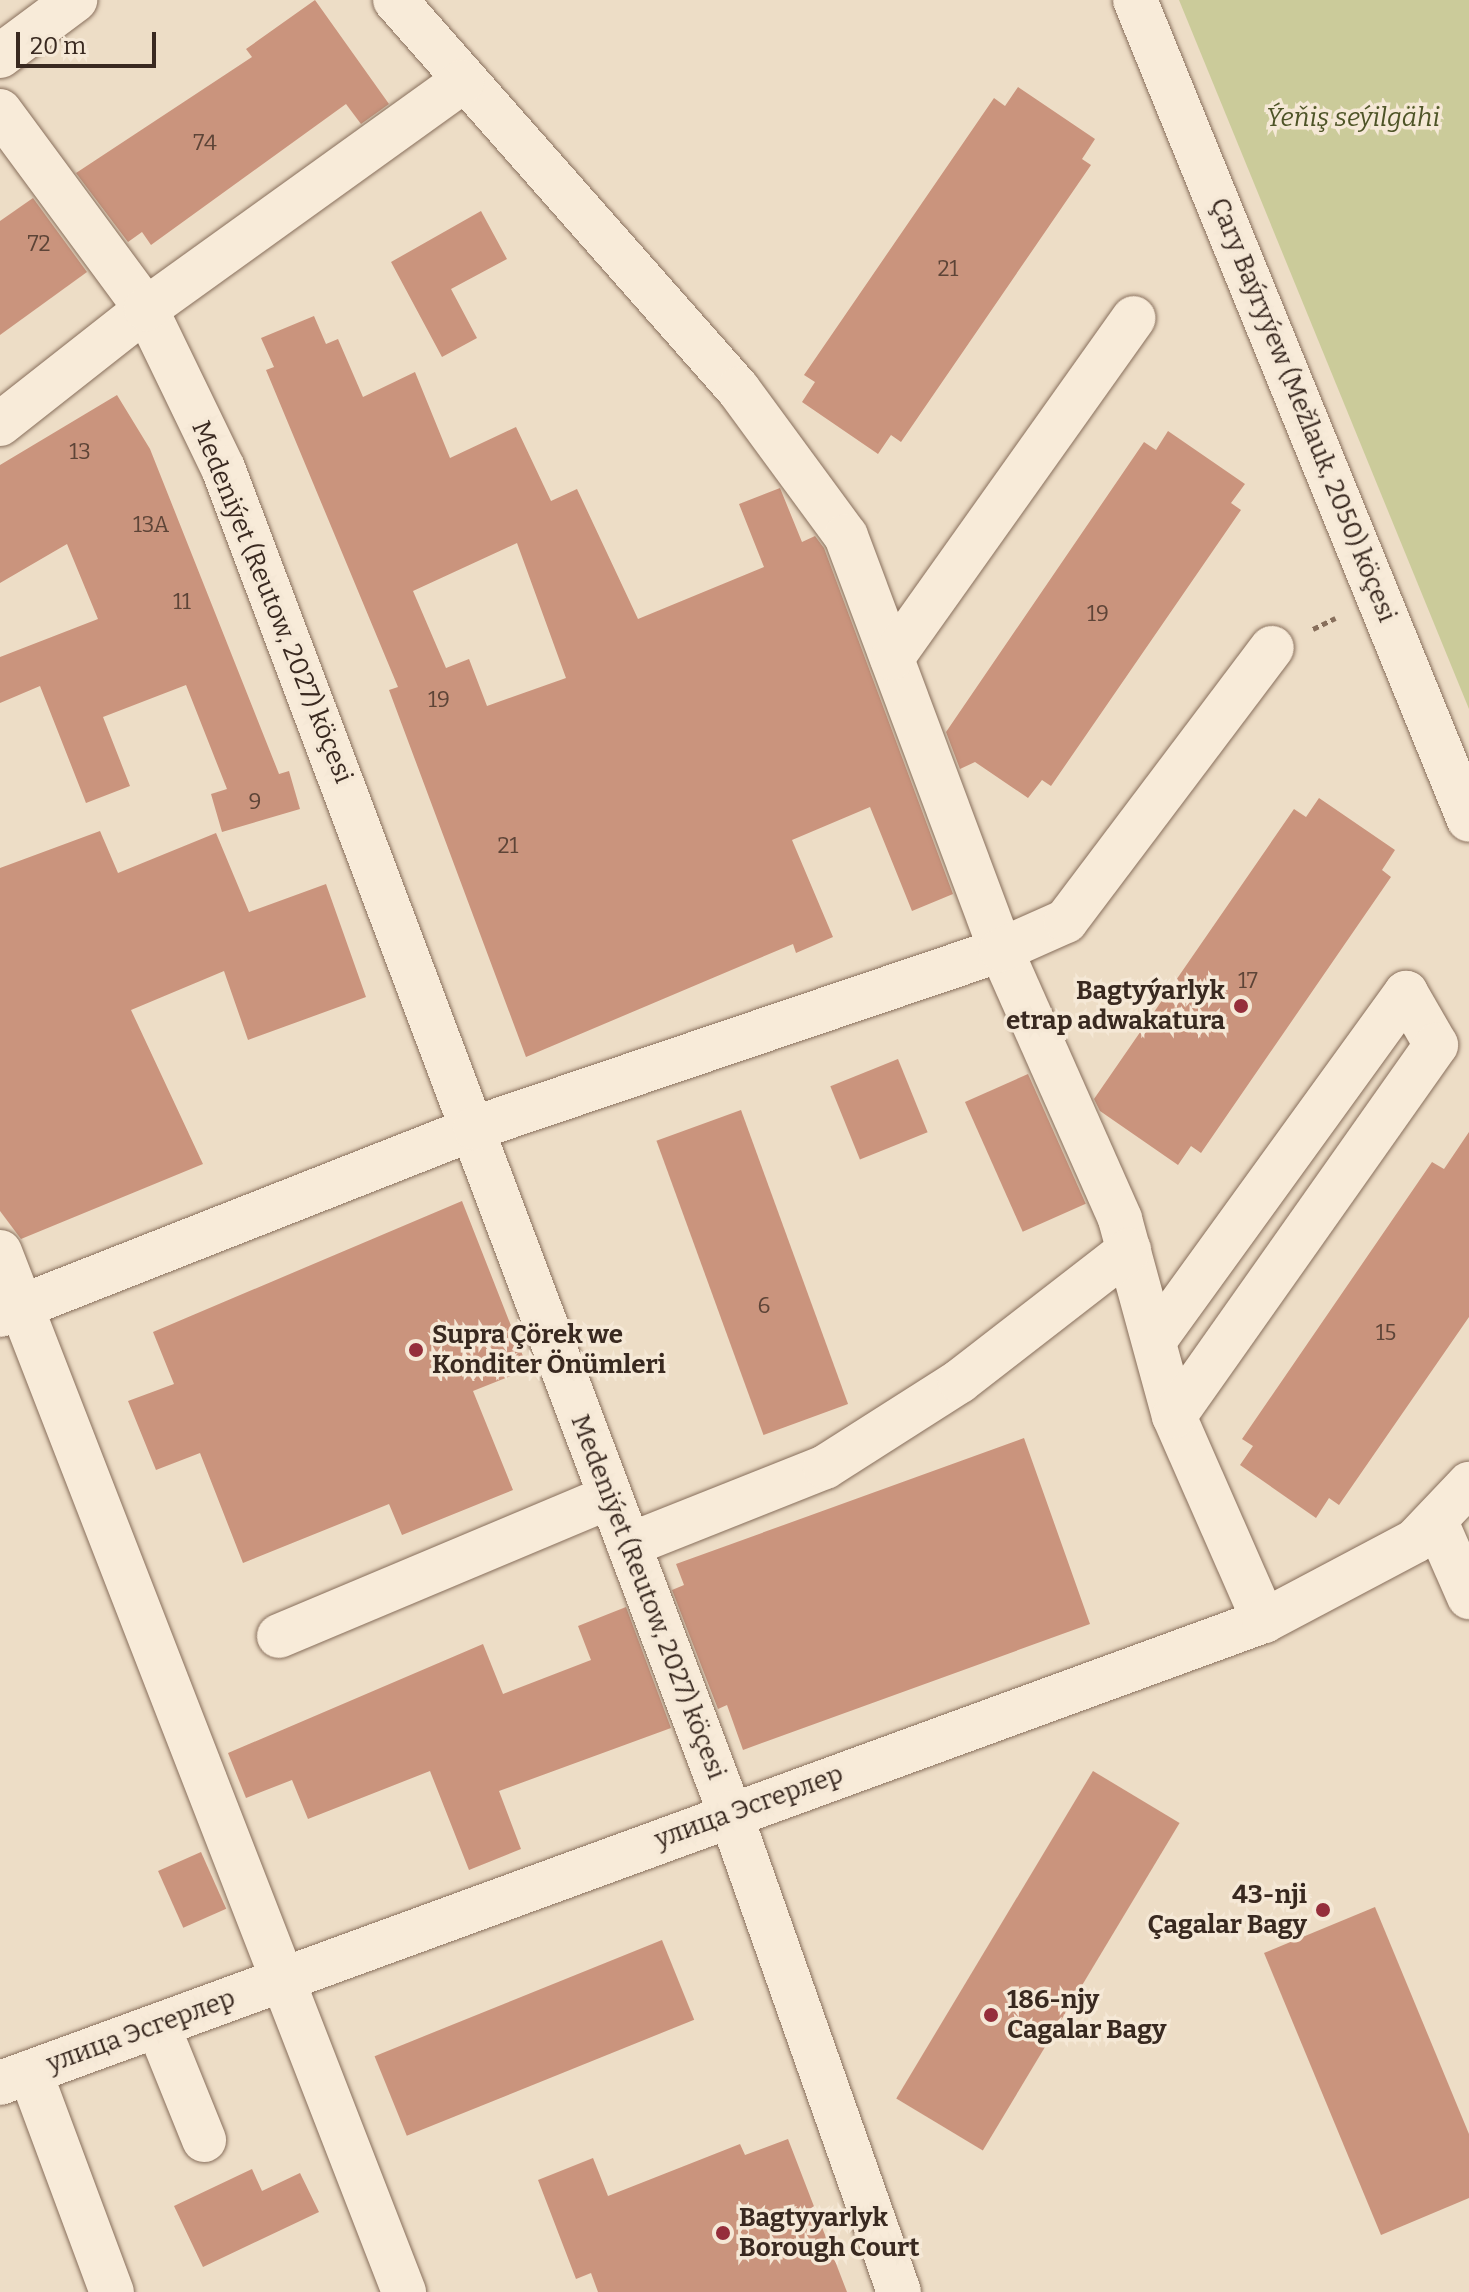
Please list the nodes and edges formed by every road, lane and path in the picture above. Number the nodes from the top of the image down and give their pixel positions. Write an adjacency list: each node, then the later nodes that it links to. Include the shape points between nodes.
1 (75, 0): 4 (street)
2 (395, 0): 5 (street)
3 (1135, 0): 10 (street, Çary Baýryýew (Mežlauk, 2050) köçesi)
4 (0, 56)
5 (462, 82): 7 (street); 12 (street, via 793,457 846,536)
6 (0, 111): 7 (street, Medeniýet (Reutow, 2027) köçesi)
7 (146, 309): 9 (street); 15 (street, Medeniýet (Reutow, 2027) köçesi, via 223,468)
8 (1134, 318): 12 (street)
9 (0, 424)
10 (1380, 597): 11 (path); 13 (street, Çary Baýryýew (Mežlauk, 2050) köçesi)
11 (1272, 648): 14 (street, via 1066,921)
12 (892, 658): 14 (street)
13 (1469, 820)
14 (1001, 950): 15 (street); 16 (street)
15 (475, 1128): 18 (street); 22 (street, Medeniýet (Reutow, 2027) köçesi)
16 (1129, 1250): 19 (street); 24 (street, via 960,1381 825,1467)
17 (0, 1252): 18 (street)
18 (12, 1312): 29 (street)
19 (1154, 1341): 20 (street); 20 (street, via 1406,993 1436,1045)
20 (1174, 1416): 26 (street)
21 (1469, 1484): 23 (street, улица Эсгерлер)
22 (609, 1497): 24 (street, Medeniýet (Reutow, 2027) köçesi); 27 (street)
23 (1437, 1524): 25 (street); 26 (street, улица Эсгерлер, via 1375,1566)
24 (629, 1545): 28 (street, Medeniýet (Reutow, 2027) köçesi)
25 (1469, 1597)
26 (1264, 1621): 28 (street, улица Эсгерлер)
27 (279, 1636)
28 (730, 1813): 29 (street, улица Эсгерлер); 35 (street, Medeniýet (Reutow, 2027) köçesi)
29 (282, 1978): 30 (street, улица Эсгерлер); 34 (street)
30 (158, 2026): 31 (street, улица Эсгерлер); 32 (street)
31 (15, 2078): 33 (street)
32 (204, 2140)
33 (112, 2292)
34 (404, 2292)
35 (899, 2292)

